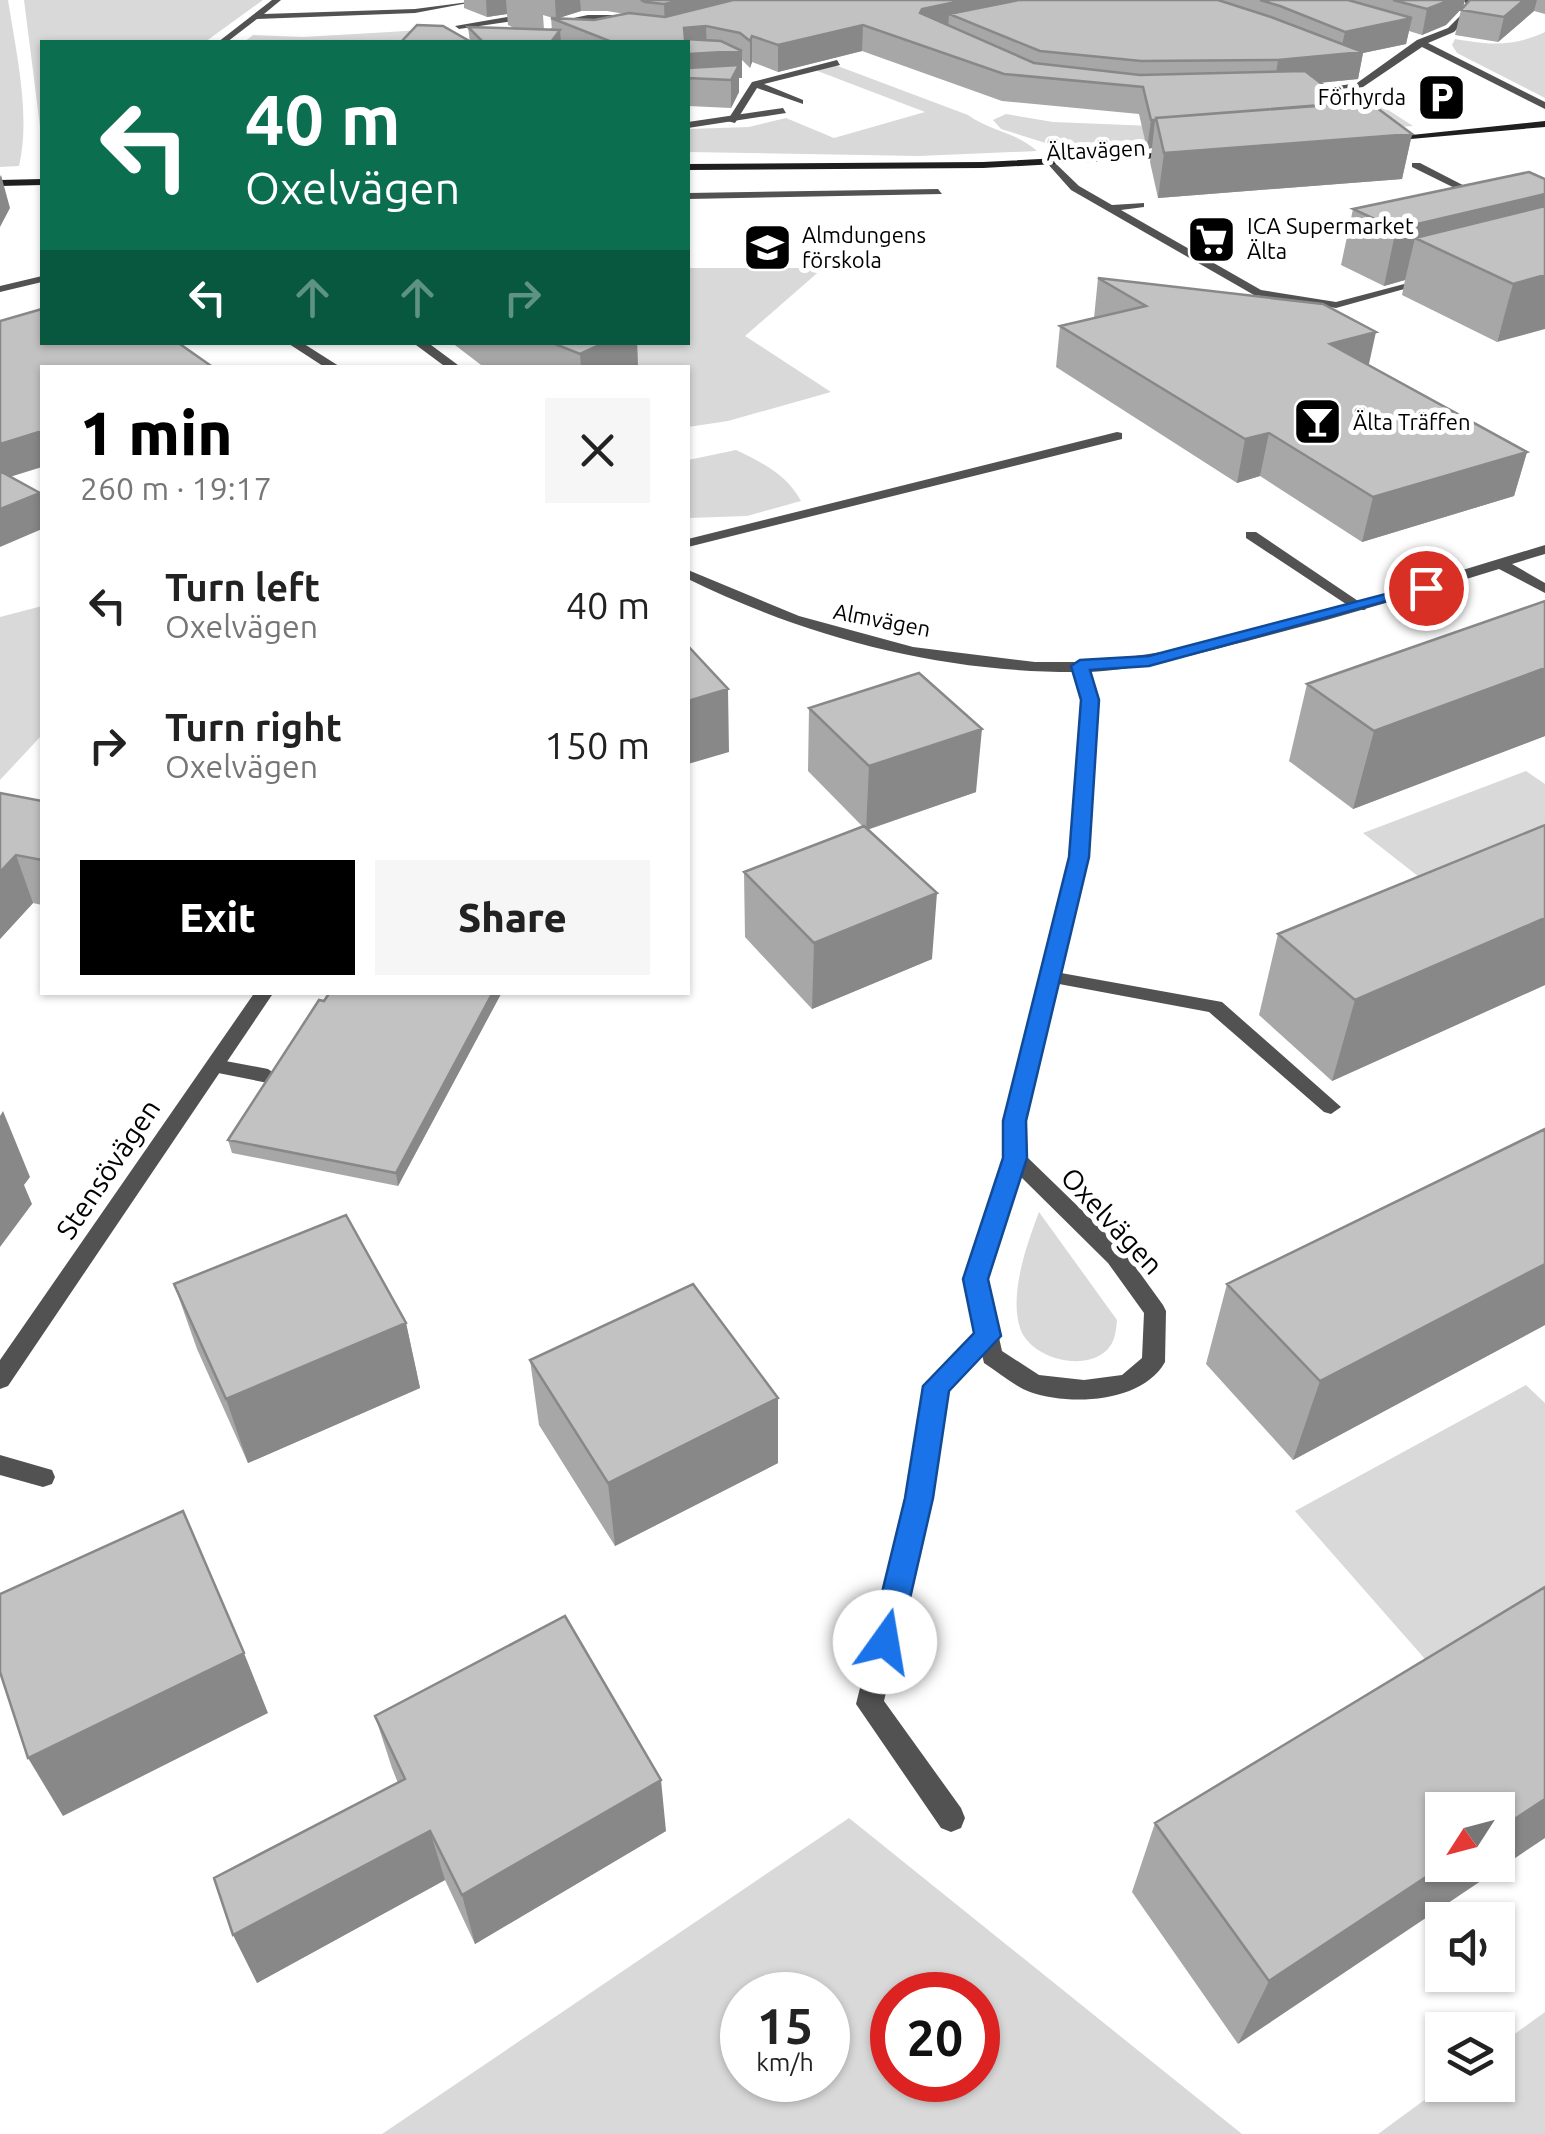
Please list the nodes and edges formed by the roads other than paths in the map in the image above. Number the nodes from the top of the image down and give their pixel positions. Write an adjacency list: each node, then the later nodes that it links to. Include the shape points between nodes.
1 (276, 0): 6 (street)
2 (480, 0): 5 (street)
3 (1468, 0): 13 (street, via 1472,8 1451,30)
4 (533, 4): 7 (street, via 516,13)
5 (438, 8): 6 (street); 7 (street, via 459,26)
6 (256, 17): 11 (street)
7 (524, 18): 8 (street)
8 (556, 26): 9 (street, via 614,18 637,26); 12 (street, via 552,38)
9 (631, 33)
10 (1403, 37): 13 (street)
11 (225, 40)
12 (566, 40)
13 (1423, 42): 17 (street); 21 (street)
14 (837, 63): 18 (street)
15 (1358, 71): 17 (street)
16 (749, 72): 18 (street)
17 (1372, 77): 20 (street, via 1360,85)
18 (754, 84): 19 (street); 22 (street); 22 (street, via 801,105)
19 (735, 88)
20 (1292, 93)
21 (1545, 106)
22 (736, 118): 24 (street)
23 (1545, 124): 26 (main road)
24 (690, 125)
25 (1545, 133): 27 (main road)
26 (1366, 140)
27 (1378, 148)
28 (1052, 163): 31 (main road, Ältavägen); 32 (street); 32 (main road, Ältavägen, via 1179,160)
29 (1416, 165): 37 (street)
30 (690, 167): 31 (main road, Ältavägen)
31 (768, 168): 32 (main road, Ältavägen, via 893,176)
32 (1064, 173): 39 (street)
33 (40, 182): 34 (main road)
34 (0, 183)
35 (938, 192): 36 (street)
36 (690, 196)
37 (1498, 200)
38 (1140, 205): 39 (street)
39 (1109, 208): 43 (street)
40 (1450, 276): 45 (street)
41 (40, 279): 42 (street)
42 (0, 289)
43 (1258, 293): 44 (street); 45 (street)
44 (1237, 299)
45 (1336, 305): 46 (street)
46 (1350, 318)
47 (297, 345): 49 (street)
48 (422, 345): 50 (street)
49 (331, 365)
50 (452, 365)
51 (1117, 436): 53 (street)
52 (1251, 534): 58 (street)
53 (690, 543)
54 (1545, 549): 55 (street)
55 (1500, 564): 57 (street); 58 (street)
56 (690, 575): 59 (street, Almvägen, via 741,602 865,644 1008,664)
57 (1545, 589)
58 (1360, 608): 59 (street, via 1149,661)
59 (1080, 666): 60 (street, Oxelvägen, via 1090,700 1079,857)
60 (1050, 977): 64 (street, via 1215,1007); 65 (street, Oxelvägen, via 1014,1121)
61 (262, 995): 62 (street, Stensövägen)
62 (214, 1066): 63 (street); 67 (street, Stensövägen)
63 (268, 1076)
64 (1331, 1106)
65 (1015, 1158): 66 (street, Oxelvägen, via 975,1279); 66 (street, Oxelvägen, via 1116,1257 1155,1311 1153,1362 1128,1384 1084,1390 1034,1384 992,1356)
66 (988, 1336): 70 (street, via 936,1386 919,1498 870,1704)
67 (0, 1379)
68 (0, 1465): 69 (street)
69 (43, 1477)
70 (951, 1818)

